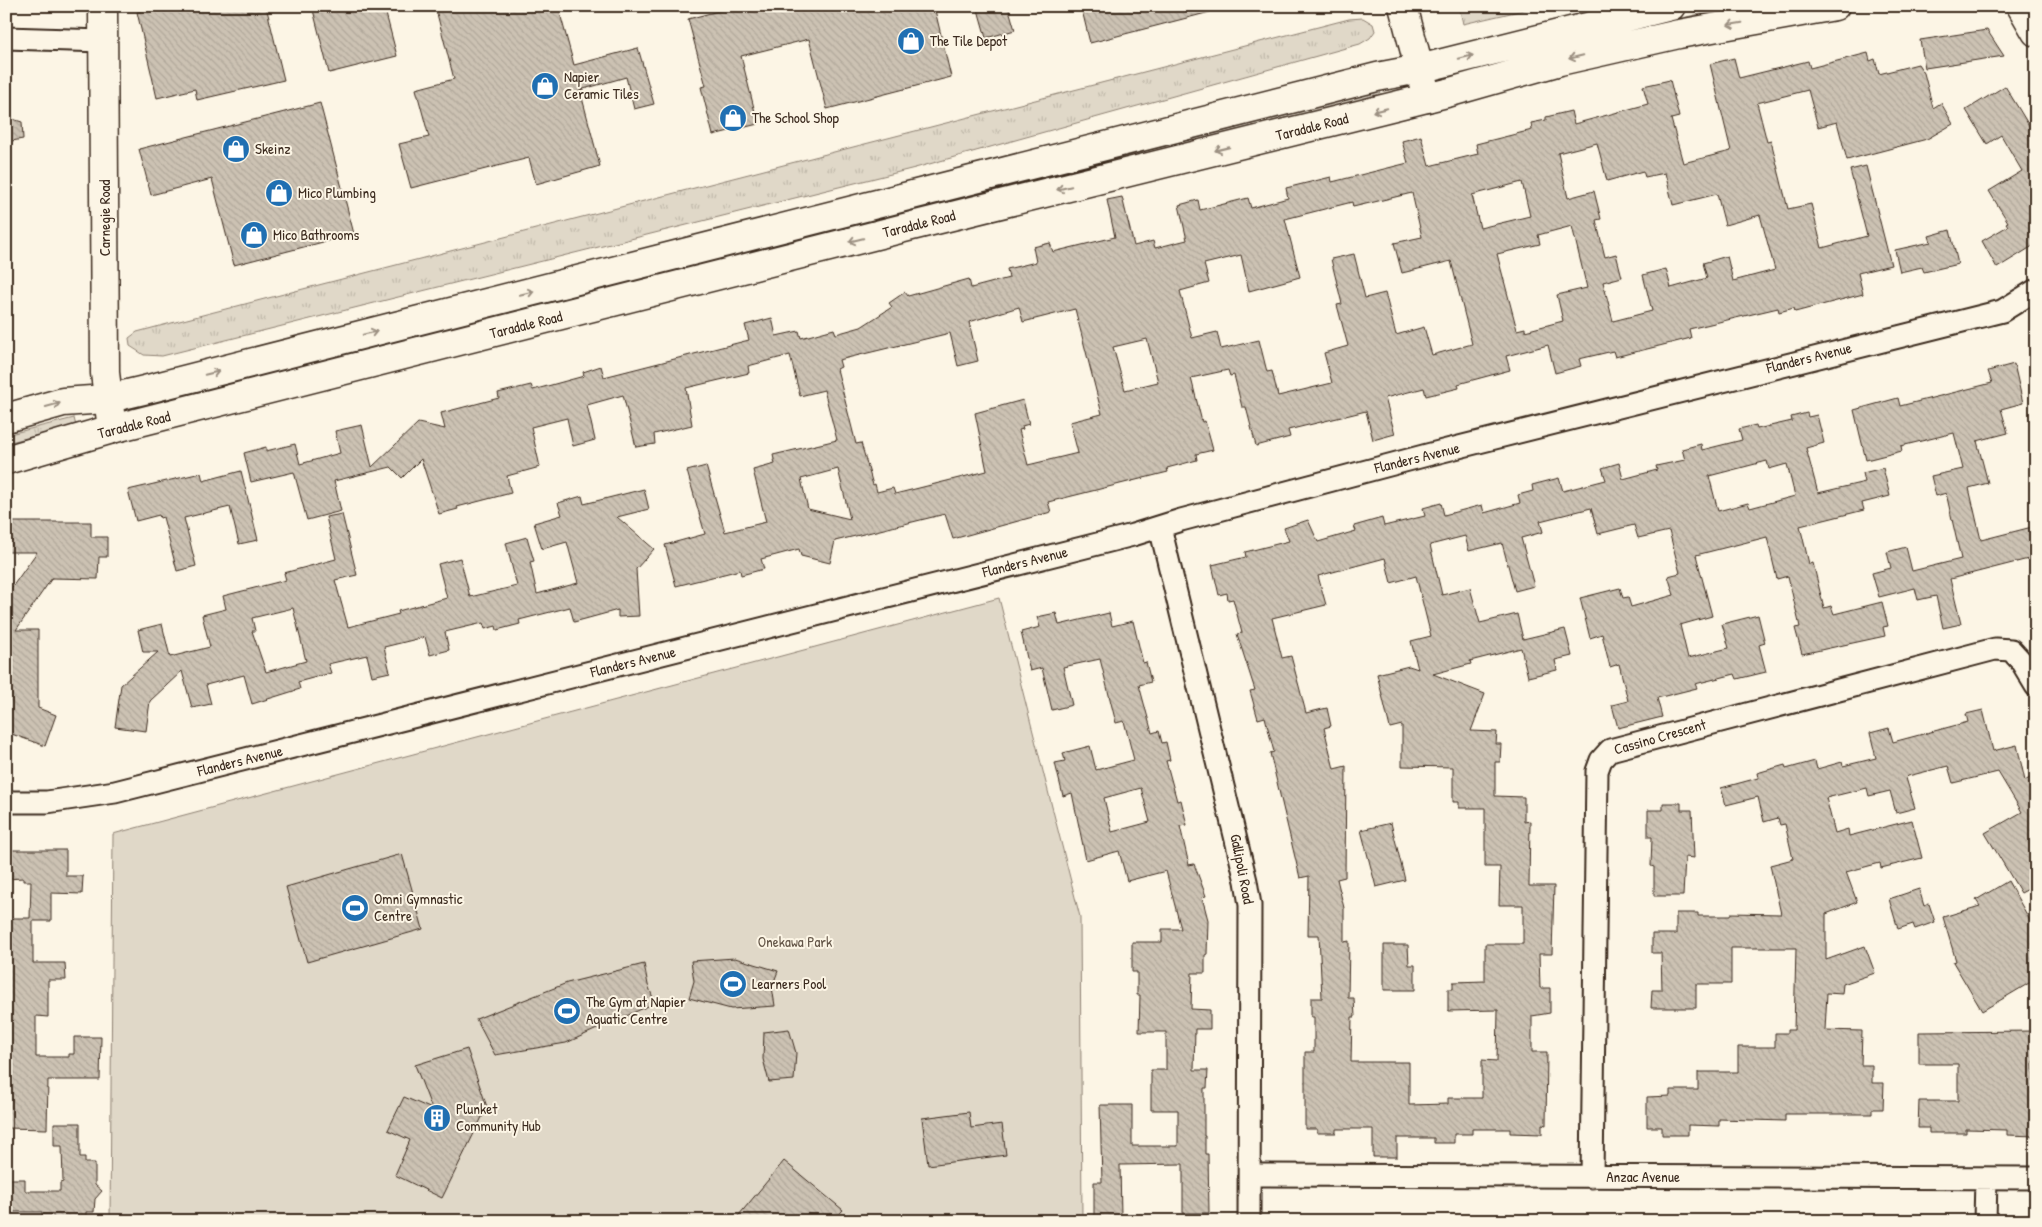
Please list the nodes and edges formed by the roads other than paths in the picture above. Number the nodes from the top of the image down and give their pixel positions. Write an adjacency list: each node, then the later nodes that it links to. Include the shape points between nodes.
1 (103, 6): 8 (main road, Carnegie Road)
2 (1403, 6): 9 (main road)
3 (1671, 6): 9 (main road, Taradale Road, one-way to 3)
4 (1835, 6): 10 (main road, Taradale Road, one-way to 10, via 1679,34 1560,61)
5 (2021, 6): 6 (main road)
6 (2036, 32)
7 (6, 38): 8 (street)
8 (103, 41): 12 (main road, Carnegie Road)
9 (1419, 69): 10 (main road); 12 (main road, Taradale Road, one-way to 9, via 1367,79)
10 (1427, 98): 14 (main road, Taradale Road, one-way to 14)
11 (2036, 290): 16 (street, Flanders Avenue, via 2002,311 1427,455)
12 (106, 399): 13 (main road, Taradale Road, one-way to 12, via 63,402); 14 (main road, Carnegie Road)
13 (6, 418)
14 (112, 429): 15 (main road, Taradale Road)
15 (6, 460)
16 (1160, 527): 18 (street, Flanders Avenue, via 115,792 46,802); 19 (street, Gallipoli Road, via 1250,905)
17 (2036, 686): 20 (street, Cassino Crescent, via 2014,643 1610,750 1597,771)
18 (6, 802)
19 (1250, 1175): 20 (street, Anzac Avenue); 23 (street, Gallipoli Road)
20 (1592, 1177): 21 (street, Anzac Avenue)
21 (1986, 1178): 22 (street, Anzac Avenue); 24 (street)
22 (2036, 1178)
23 (1250, 1221)
24 (1986, 1221)

